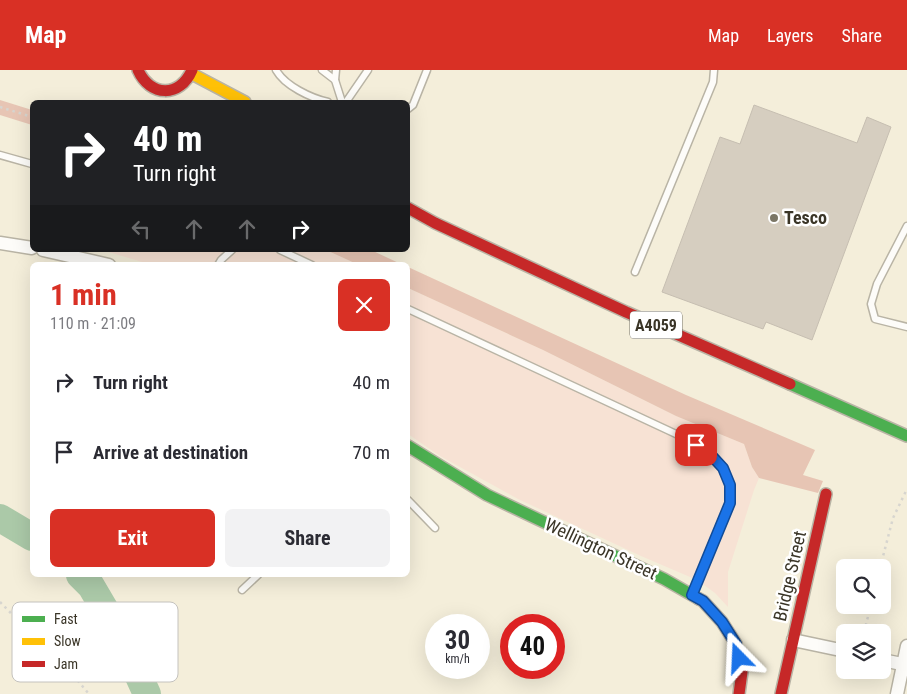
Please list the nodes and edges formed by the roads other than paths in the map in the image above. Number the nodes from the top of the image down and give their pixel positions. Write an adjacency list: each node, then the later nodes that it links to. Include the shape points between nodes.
1 (138, 70): 8 (main road, via 144,82 160,91 179,88)
2 (276, 70): 11 (lane, via 286,82)
3 (322, 70): 9 (lane)
4 (336, 70): 9 (lane)
5 (427, 70): 14 (lane)
6 (714, 70): 27 (lane, via 713,82)
7 (366, 71): 13 (lane)
8 (192, 72): 10 (main road)
9 (335, 80): 12 (lane)
10 (241, 100)
11 (321, 100)
12 (341, 100)
13 (347, 100)
14 (410, 107)
15 (0, 155): 16 (lane)
16 (30, 163)
17 (410, 209): 30 (main road, A4059, via 626,312)
18 (907, 226): 29 (lane, via 877,284 871,304 875,318)
19 (0, 243): 20 (street)
20 (30, 248)
21 (55, 252): 24 (street)
22 (230, 252): 25 (lane)
23 (284, 252): 26 (lane)
24 (97, 262)
25 (220, 262)
26 (306, 262)
27 (635, 272)
28 (410, 310): 37 (lane, via 676,434 711,455 723,468 730,485 730,503)
29 (907, 327)
30 (907, 436)
31 (410, 447): 37 (main road, Wellington Street, via 488,495)
32 (826, 494): 38 (main road, Bridge Street)
33 (410, 502): 34 (lane)
34 (435, 528)
35 (256, 577): 36 (lane)
36 (242, 590)
37 (692, 595): 43 (main road, Wellington Street, via 703,601 722,622 736,644 742,672)
38 (793, 640): 40 (street); 44 (main road, Bridge Street)
39 (907, 646): 42 (street)
40 (836, 649)
41 (891, 662): 42 (street)
42 (902, 664): 45 (street)
43 (739, 694)
44 (781, 694)
45 (897, 694)

